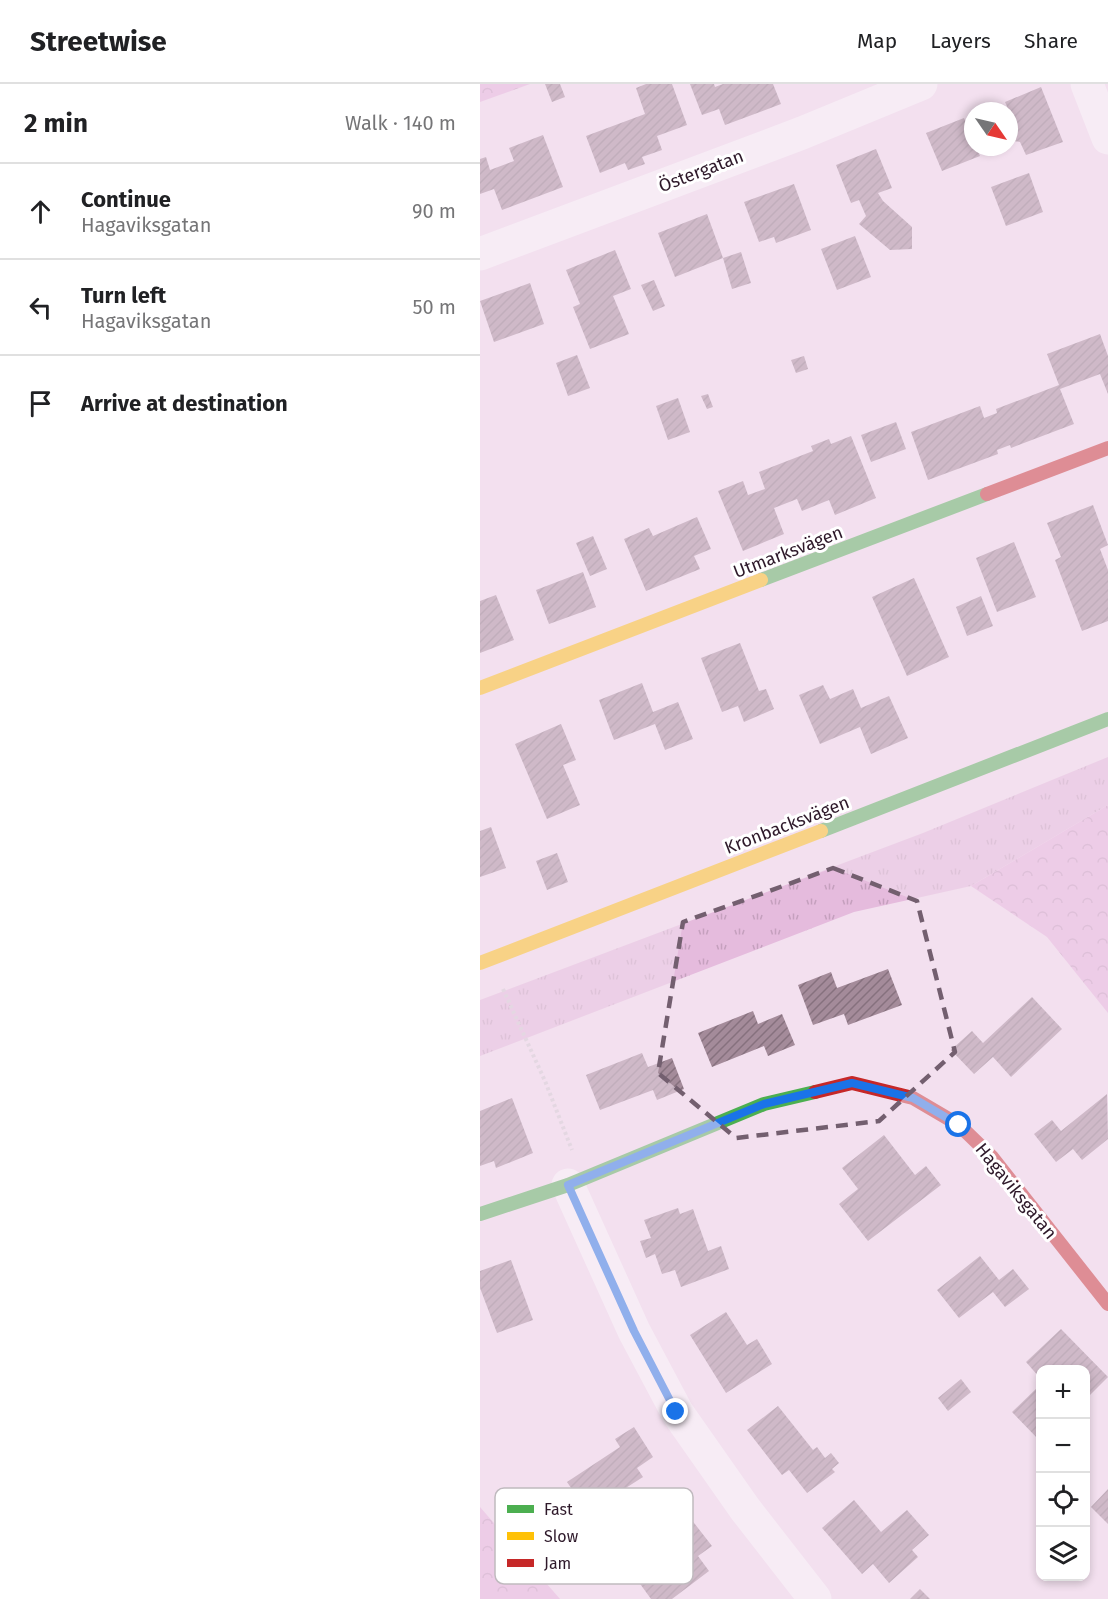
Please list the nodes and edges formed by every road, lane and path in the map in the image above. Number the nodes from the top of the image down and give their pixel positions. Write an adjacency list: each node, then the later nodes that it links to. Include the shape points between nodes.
1 (921, 84): 4 (street, Östergatan)
2 (1087, 84): 3 (street)
3 (1108, 138)
4 (480, 254)
5 (1108, 448): 6 (street, Utmarksvägen)
6 (480, 688)
7 (1108, 719): 8 (street, Kronbacksvägen)
8 (480, 963)
9 (500, 982): 10 (path, via 575,1156)
10 (568, 1185): 11 (street, Hagaviksgatan); 12 (street, Hagaviksgatan, via 764,1104 852,1083 913,1098 959,1125 992,1157); 13 (street, via 634,1331 676,1412)
11 (480, 1214)
12 (1108, 1304)
13 (815, 1599)

